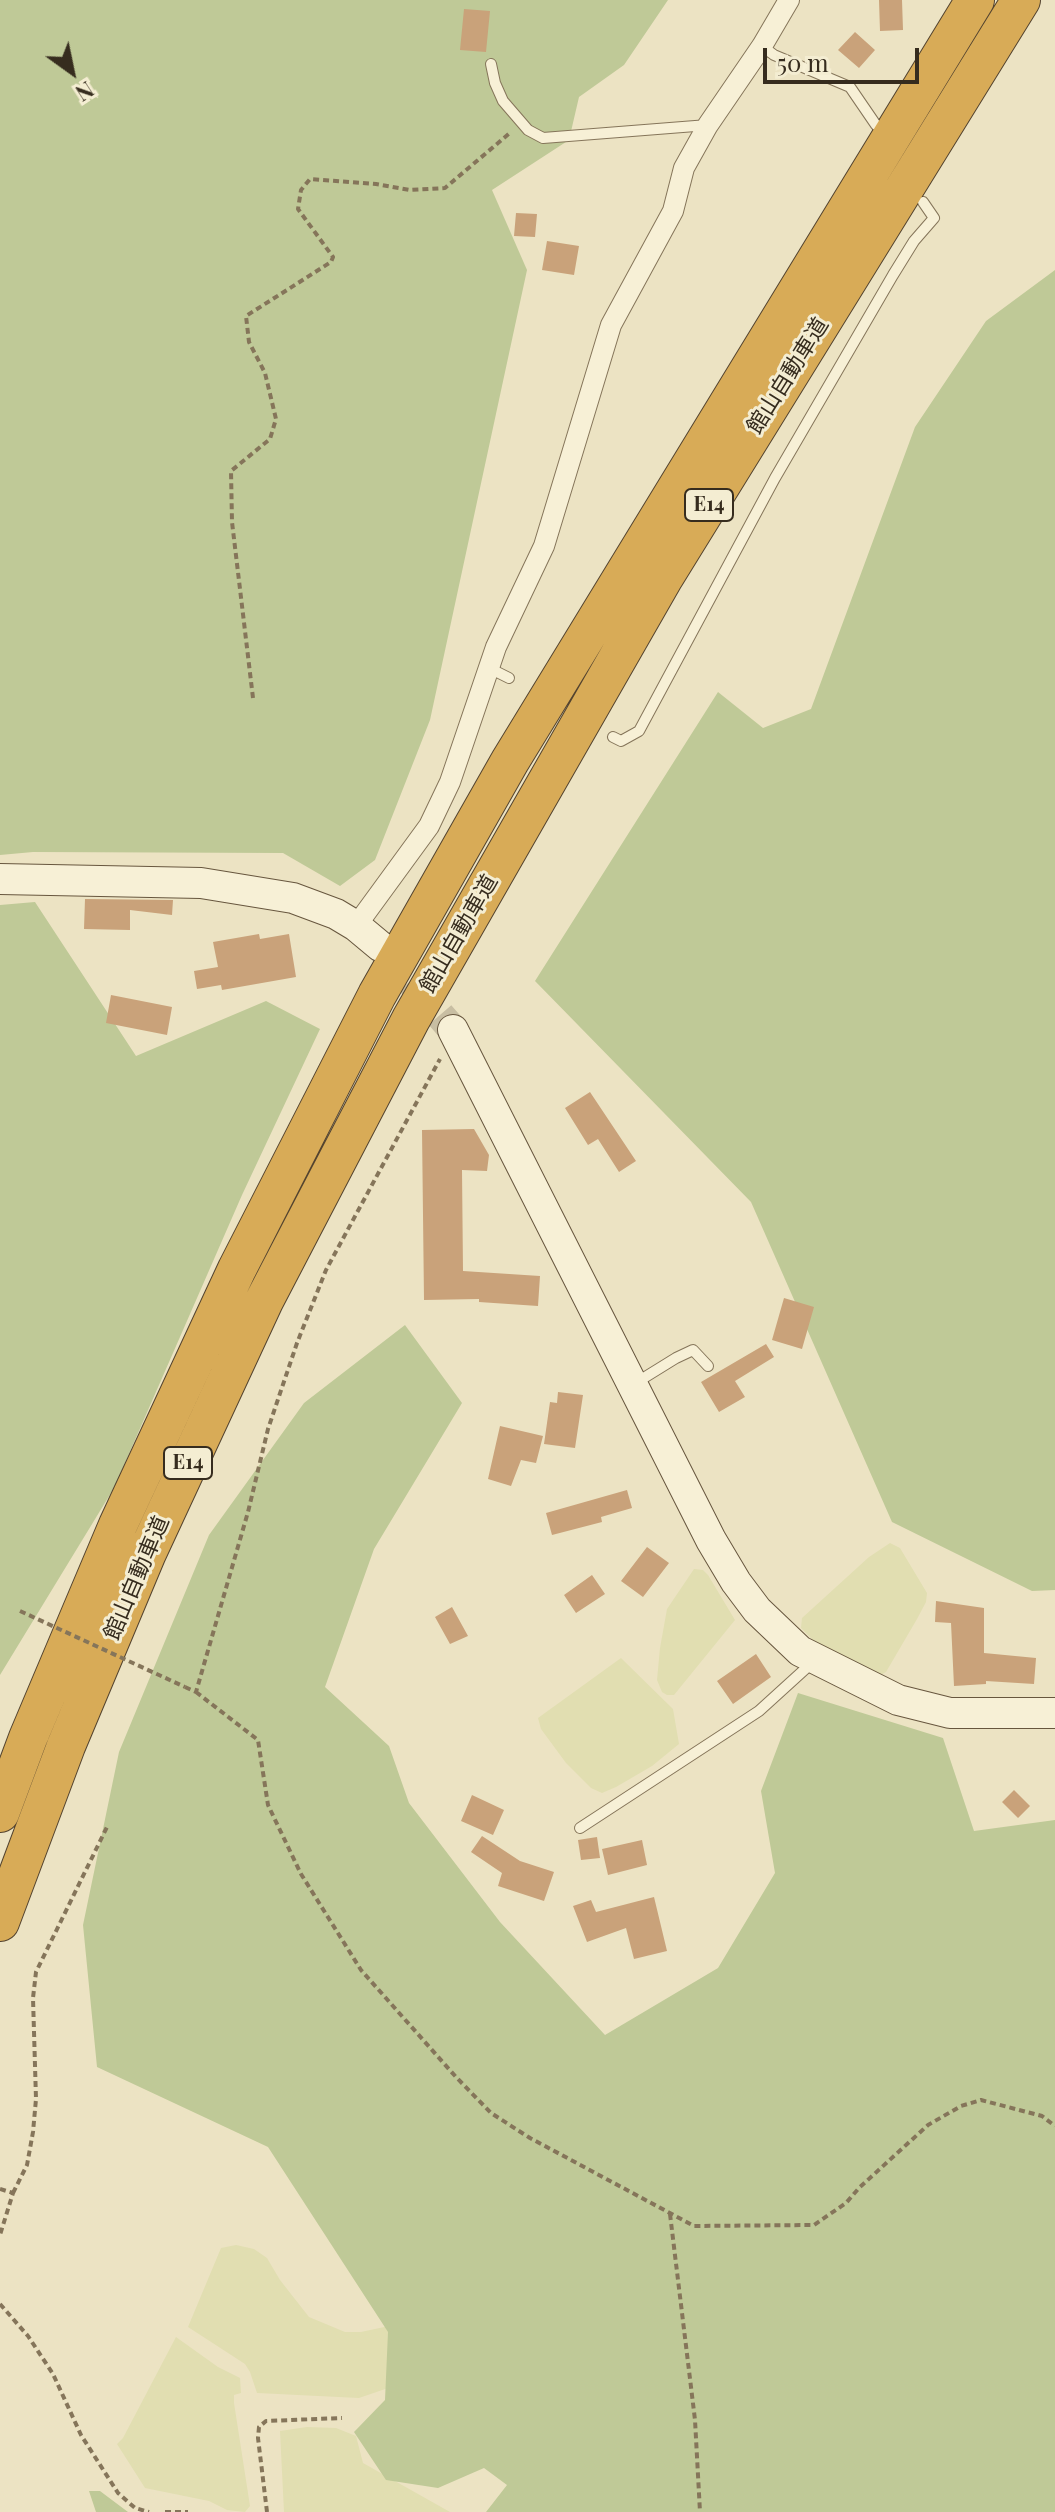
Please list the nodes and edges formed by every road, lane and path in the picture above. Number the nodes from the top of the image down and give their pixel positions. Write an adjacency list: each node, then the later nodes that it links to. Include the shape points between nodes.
1 (789, 0): 4 (street)
2 (975, 0): 24 (highway, 館山自動車道 / E14, via 526,733 377,995 237,1269 118,1525)
3 (1021, 0): 27 (highway, 館山自動車道 / E14, via 663,579 411,1019 264,1301 147,1553)
4 (762, 46): 7 (street); 8 (lane, via 850,87)
5 (491, 64): 6 (lane, via 503,101)
6 (521, 123): 7 (lane, via 543,138); 12 (path, via 445,188 410,190 310,179 301,190 298,209 333,257 246,316 249,342 265,373 276,419 270,439 231,471)
7 (708, 125): 10 (street, via 684,168 673,211 611,325 544,546)
8 (876, 125)
9 (923, 202): 13 (lane, via 934,218 914,241 783,464 639,731 621,741)
10 (489, 668): 11 (lane); 15 (street, via 450,782 429,826)
11 (509, 678)
12 (253, 698)
13 (613, 737)
14 (0, 879): 15 (street, via 201,883 293,898)
15 (356, 926): 16 (street)
16 (380, 946)
17 (455, 1034): 19 (street); 22 (path, via 326,1270 297,1343)
18 (708, 1366): 19 (lane, via 693,1350)
19 (633, 1385): 21 (street, via 736,1582 757,1610)
20 (20, 1611): 22 (path, bridge)
21 (815, 1659): 23 (street, via 898,1700 950,1713); 26 (lane, via 759,1711)
22 (196, 1692): 31 (path, via 258,1740 268,1805 301,1874 361,1970 456,2077 491,2113 530,2138)
23 (1055, 1713)
24 (0, 1813)
25 (107, 1827): 30 (path, via 36,1972 33,2132 27,2165)
26 (580, 1828)
27 (0, 1922)
28 (1055, 2126): 31 (path, via 1042,2116 981,2100 961,2106 928,2125 846,2203 814,2225 694,2226)
29 (0, 2189): 30 (path)
30 (13, 2193): 32 (path)
31 (670, 2214): 39 (path, via 695,2420)
32 (0, 2235)
33 (0, 2304): 35 (path, via 53,2374 81,2435 118,2493)
34 (342, 2418): 38 (path, via 266,2421 259,2427)
35 (149, 2512)
36 (165, 2512): 37 (path)
37 (188, 2512)
38 (267, 2512)
39 (700, 2512)

